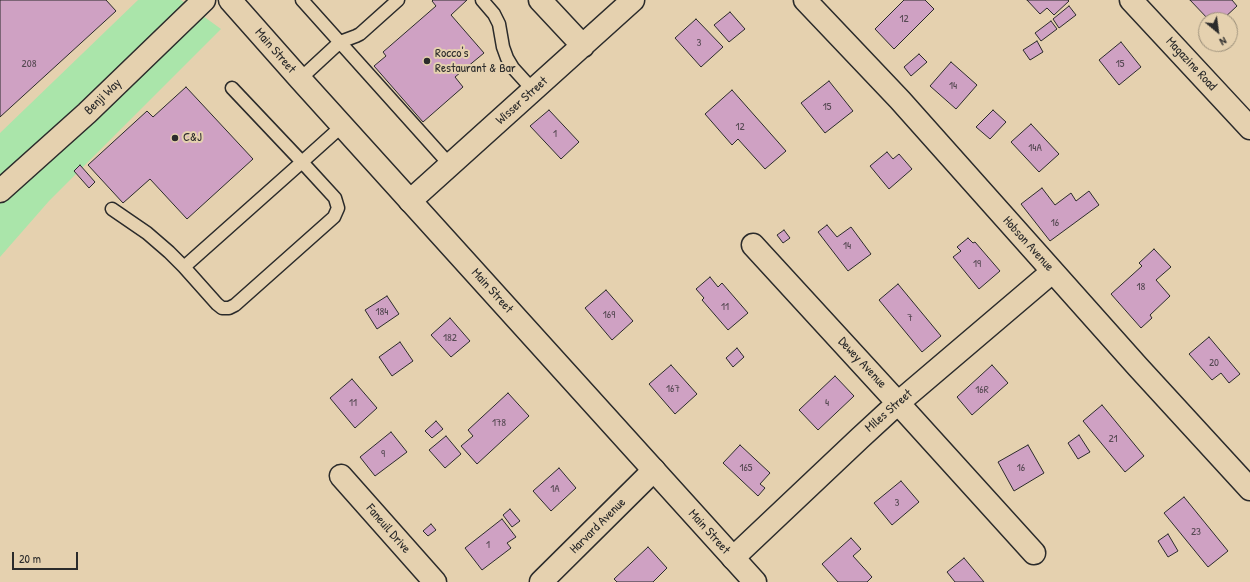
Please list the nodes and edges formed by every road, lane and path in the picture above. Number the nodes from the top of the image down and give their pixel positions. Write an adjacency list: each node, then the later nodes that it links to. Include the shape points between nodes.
1 (204, 0): 19 (street, Benji Way, via 87,113)
2 (230, 0): 12 (street, Main Street)
3 (302, 0): 10 (lane)
4 (398, 0): 10 (lane, via 360,34)
5 (482, 0): 14 (lane, via 499,24 507,58)
6 (540, 0): 11 (street)
7 (633, 0): 11 (street, Wisser Street)
8 (805, 0): 24 (street, Hobson Avenue, via 900,100)
9 (1131, 0): 16 (street, Magazine Road)
10 (340, 42): 12 (lane); 18 (lane)
11 (583, 46): 14 (street, Wisser Street)
12 (300, 79): 15 (street, Main Street)
13 (232, 88): 17 (lane)
14 (533, 90): 18 (street, Wisser Street)
15 (342, 126): 17 (lane); 20 (street, Main Street)
16 (1250, 128)
17 (302, 162): 23 (lane); 23 (lane, via 336,201 338,208 334,217 232,307 219,306)
18 (450, 165): 20 (street, Wisser Street)
19 (0, 191)
20 (410, 201): 26 (street, Main Street)
21 (112, 210): 23 (lane, via 147,233)
22 (752, 245): 25 (street, Dewey Avenue)
23 (184, 267)
24 (1052, 272): 25 (street, Miles Street); 28 (street, Hobson Avenue)
25 (898, 403): 29 (street, Dewey Avenue); 30 (street, Miles Street)
26 (654, 470): 30 (street, Main Street); 32 (street, Harvard Avenue)
27 (341, 476): 31 (street, Faneuil Drive)
28 (1250, 489)
29 (1034, 554)
30 (733, 558): 33 (street, Main Street)
31 (435, 582)
32 (541, 582)
33 (755, 582)

